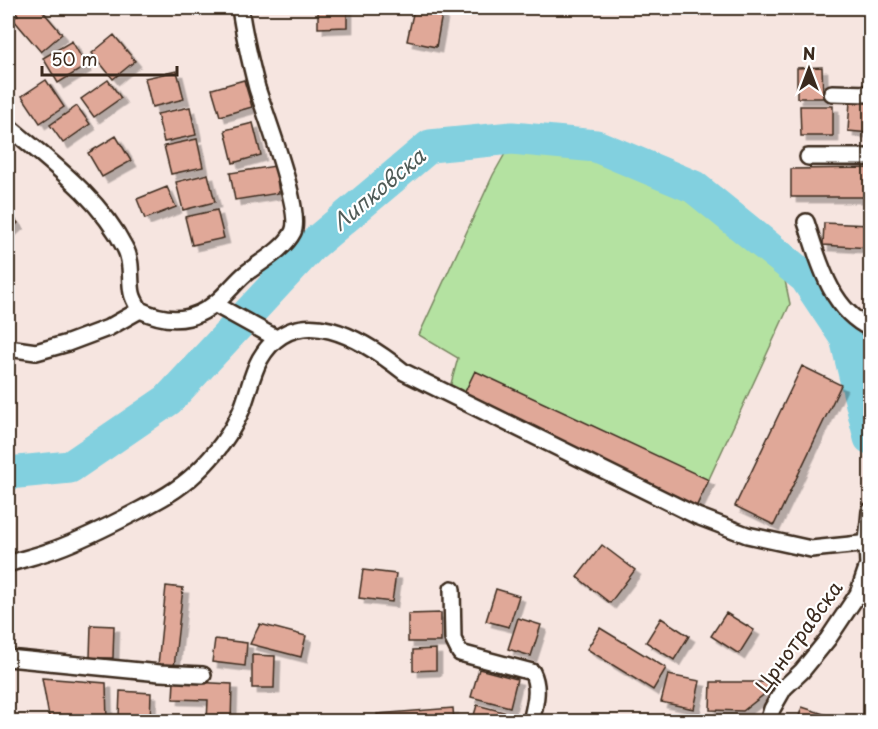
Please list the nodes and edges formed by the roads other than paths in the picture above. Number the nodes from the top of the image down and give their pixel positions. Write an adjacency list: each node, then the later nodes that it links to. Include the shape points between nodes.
1 (240, 8): 8 (street, via 257,88 296,223 282,245 242,276)
2 (832, 93): 3 (street)
3 (870, 94)
4 (8, 126): 9 (street, via 79,186 105,218 126,250 132,294)
5 (808, 157): 6 (street)
6 (870, 157)
7 (806, 222): 10 (street, via 825,277 841,305)
8 (216, 305): 9 (street, via 198,315 178,319 156,318); 11 (street)
9 (140, 310): 12 (street, via 108,328 68,343 36,352)
10 (870, 328)
11 (276, 338): 14 (street, via 317,327 340,332 379,352 404,372 697,516 747,535 811,549); 15 (street, via 260,360 241,412 216,452 188,480 172,493 112,524 56,549)
12 (8, 348)
13 (869, 515): 14 (street, Црнотравска)
14 (869, 543): 20 (street, Црнотравска, via 868,565 858,594 828,639 784,688)
15 (8, 564)
16 (452, 589): 19 (street, via 453,639 460,653 532,672 537,681)
17 (8, 658): 18 (street)
18 (203, 675)
19 (531, 722)
20 (768, 722)

